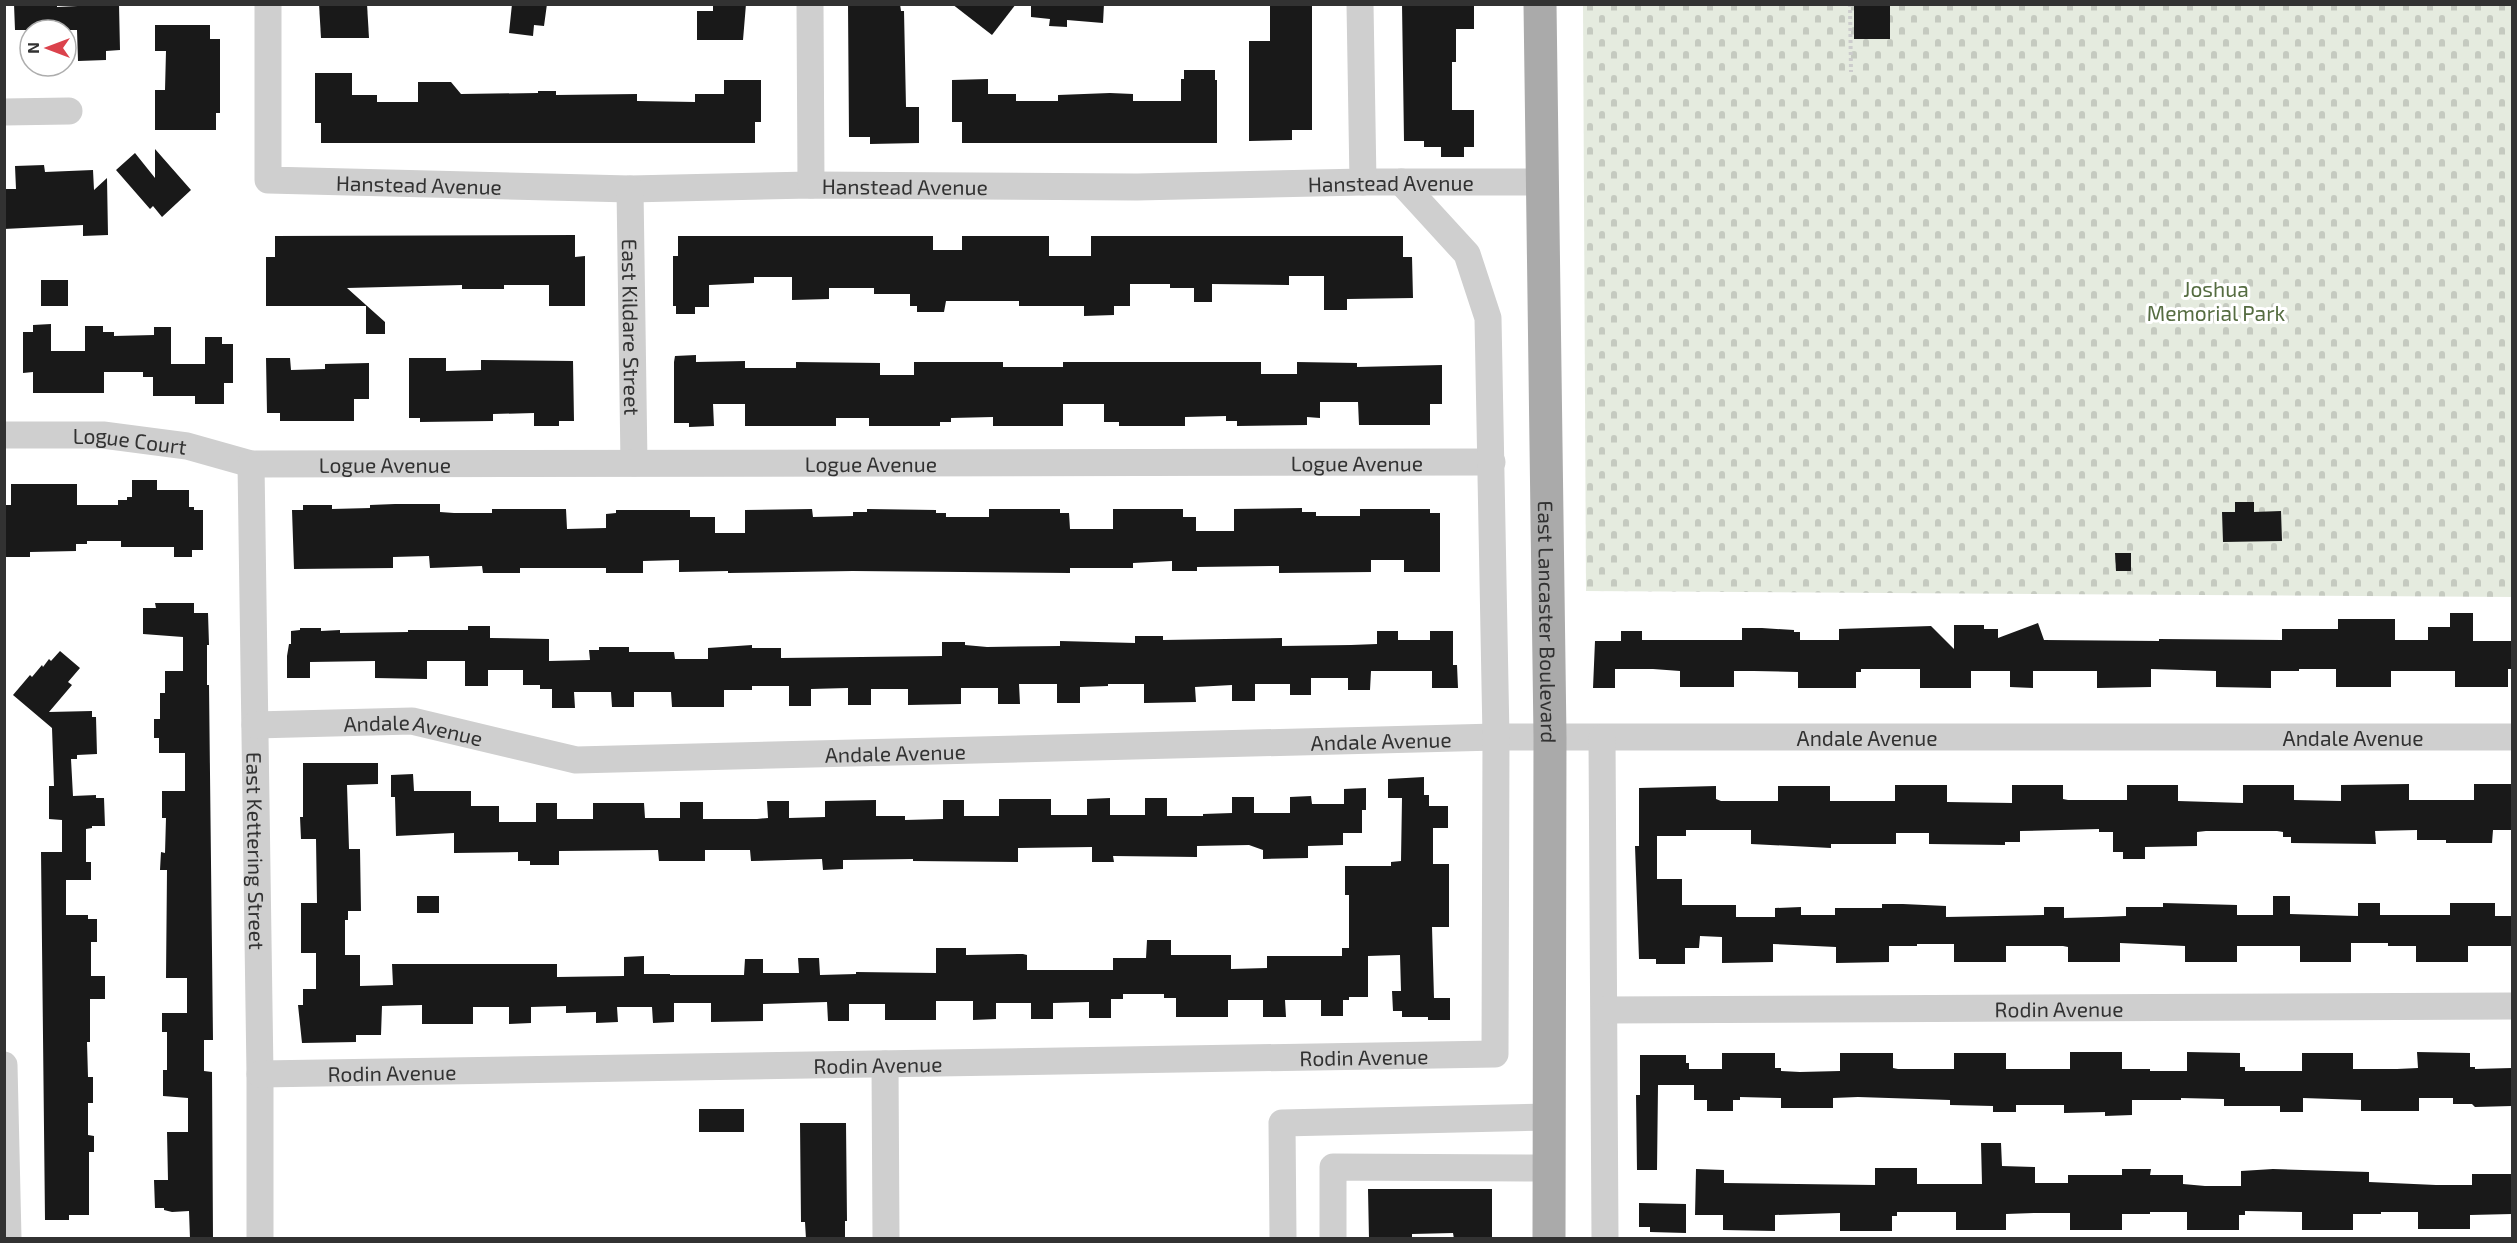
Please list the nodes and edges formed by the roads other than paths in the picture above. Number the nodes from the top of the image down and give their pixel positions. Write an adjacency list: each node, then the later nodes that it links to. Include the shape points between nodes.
1 (268, 4): 11 (street, Hanstead Avenue, via 268,180)
2 (810, 4): 10 (street)
3 (1360, 4): 7 (street)
4 (1540, 4): 9 (main road, East Lancaster Boulevard)
5 (69, 111): 6 (street)
6 (4, 112)
7 (1363, 182): 8 (street, Hanstead Avenue); 10 (street, Hanstead Avenue)
8 (1401, 182): 9 (street, Hanstead Avenue); 13 (street, via 1467,254 1488,318)
9 (1542, 182): 18 (main road, East Lancaster Boulevard)
10 (811, 185): 11 (street, Hanstead Avenue)
11 (630, 189): 15 (street, East Kildare Street)
12 (4, 435): 14 (street, Logue Court, via 114,437 187,446)
13 (1492, 462): 15 (street, Logue Avenue); 17 (street)
14 (251, 464): 15 (street, Logue Avenue); 16 (street, East Kettering Street)
15 (634, 464)
16 (255, 726): 17 (street, Andale Avenue, via 411,721 576,760); 25 (street, East Kettering Street)
17 (1496, 737): 18 (street, Andale Avenue); 23 (street, Rodin Avenue, via 1495,1054)
18 (1550, 737): 20 (street, Andale Avenue); 26 (main road, East Lancaster Boulevard)
19 (2512, 737): 20 (street, Andale Avenue)
20 (1602, 738): 22 (street)
21 (2512, 1006): 22 (street, Rodin Avenue)
22 (1605, 1010): 34 (street)
23 (885, 1064): 25 (street, Rodin Avenue); 30 (street)
24 (4, 1065): 28 (street)
25 (260, 1074): 29 (street, East Kettering Street)
26 (1549, 1117): 27 (main road, East Lancaster Boulevard); 31 (street, via 1282,1123)
27 (1549, 1168): 32 (street, via 1333,1167); 33 (main road, East Lancaster Boulevard)
28 (8, 1239)
29 (260, 1239)
30 (886, 1239)
31 (1283, 1239)
32 (1333, 1239)
33 (1549, 1239)
34 (1605, 1239)

